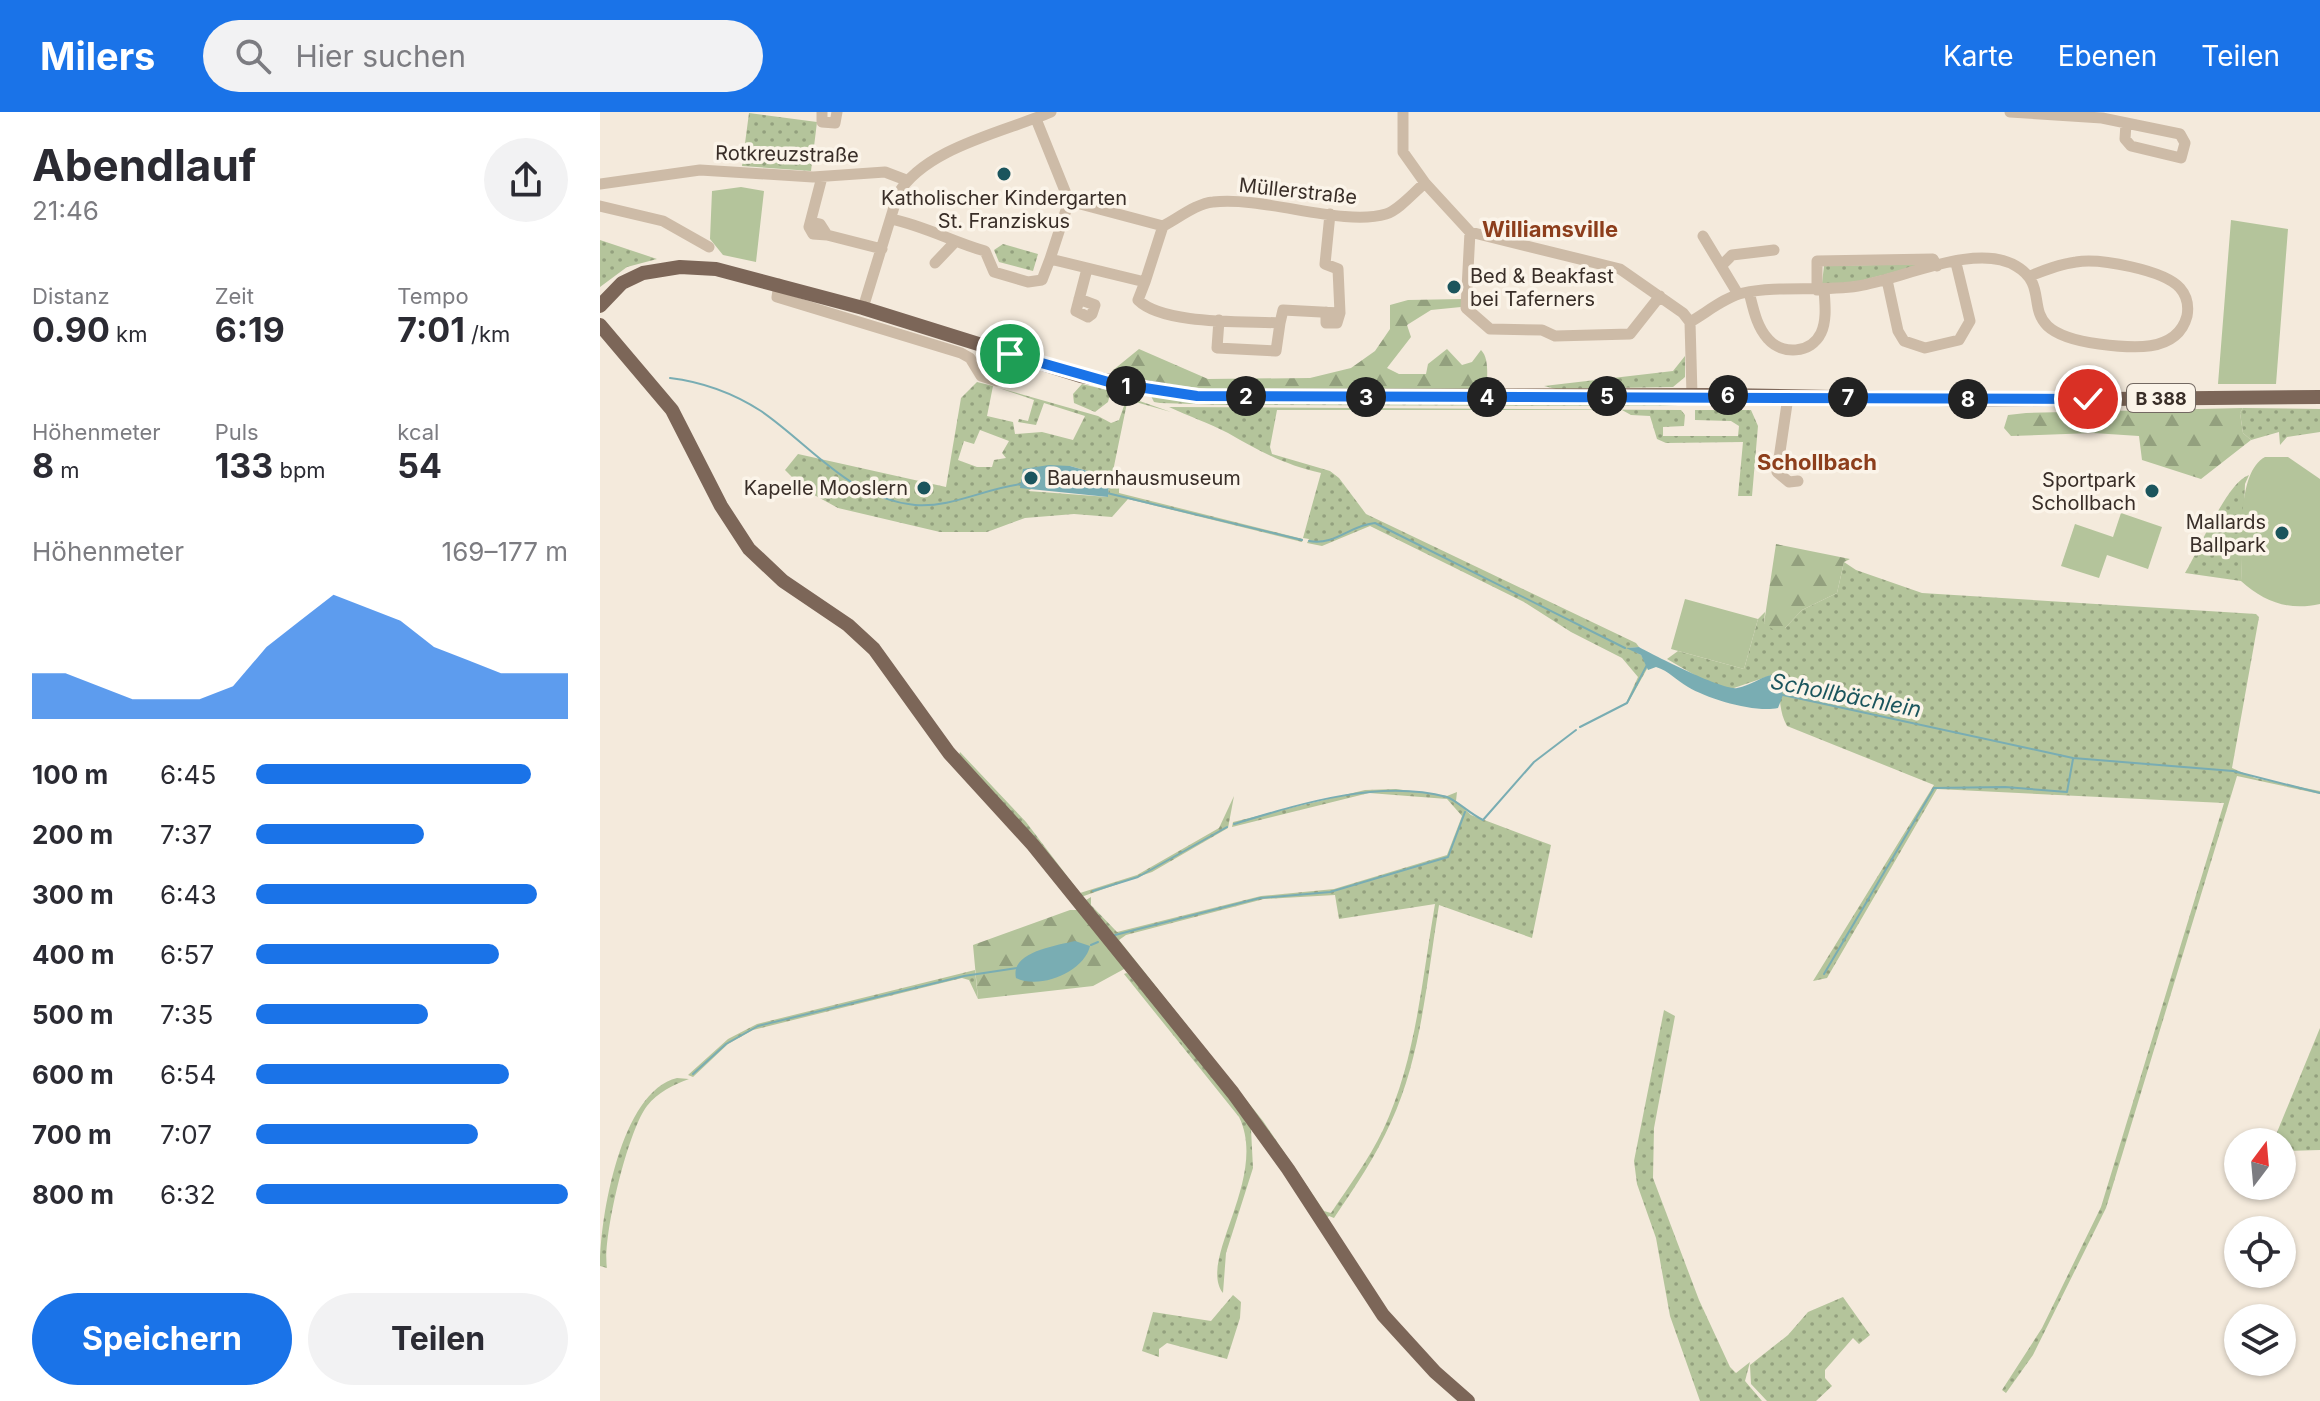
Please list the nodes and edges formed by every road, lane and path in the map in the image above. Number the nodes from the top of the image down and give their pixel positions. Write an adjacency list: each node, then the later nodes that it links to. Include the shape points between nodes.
1 (822, 112): 2 (street, via 822,122 835,123)
2 (837, 112)
3 (1051, 112): 6 (street)
4 (1403, 112): 10 (street, via 1403,152)
5 (2010, 112): 7 (street)
6 (1036, 119): 9 (street, via 927,162); 12 (street)
7 (2126, 123): 7 (street, via 2125,139 2131,146 2181,158 2185,143 2180,134)
8 (822, 177): 9 (street, Rotkreuzstraße, via 885,172); 11 (street, Rotkreuzstraße, via 700,170); 21 (street, via 813,234)
9 (906, 180): 15 (street)
10 (1425, 183): 14 (street, Müllerstraße, via 1389,214); 17 (street)
11 (600, 184)
12 (1069, 201): 16 (street); 23 (street)
13 (600, 206): 20 (street, via 663,221)
14 (1330, 214): 16 (street, Müllerstraße, via 1290,205 1210,201); 41 (street, via 1325,264 1338,269 1340,313 1283,310)
15 (891, 219): 19 (street, via 946,234); 21 (street)
16 (1163, 226): 31 (street)
17 (1470, 232): 35 (street, via 1620,269); 35 (street, via 1466,308 1490,329 1542,330 1555,336 1630,334)
18 (1703, 236): 26 (street)
19 (955, 242): 23 (street, via 985,251 994,272 1028,282 1042,280); 24 (street)
20 (709, 247)
21 (882, 249): 38 (street)
22 (1774, 250): 26 (street, via 1732,255)
23 (1050, 259): 28 (street)
24 (935, 263)
25 (1956, 263): 27 (street); 29 (street, via 1995,259); 30 (street, via 1970,321 1959,340 1925,348 1904,341)
26 (1722, 265): 34 (street)
27 (1937, 266): 30 (street); 33 (street, via 1933,259 1817,261)
28 (1087, 269): 31 (street); 36 (street)
29 (2030, 276): 29 (street, via 2043,322 2065,338 2115,346 2162,344 2179,332 2188,313 2187,298 2177,285 2138,269 2080,261)
30 (1887, 280): 33 (street)
31 (1145, 282): 39 (street, via 1138,300 1144,306)
32 (779, 284): 37 (main road, B 388, via 716,269 672,268 634,276); 38 (main road, B 388); 43 (street, via 777,297 961,353 981,376 997,381 1010,374)
33 (1820, 290): 34 (street); 34 (street, via 1821,332 1812,344 1795,351 1769,341)
34 (1744, 293): 40 (street)
35 (1660, 296): 40 (street)
36 (1079, 299)
37 (600, 306)
38 (863, 308): 43 (main road, B 388)
39 (1219, 320): 41 (street); 41 (street, via 1217,348 1276,351)
40 (1690, 322): 44 (street)
41 (1280, 323)
42 (600, 325): 48 (main road, via 672,410 749,549 776,576 874,649 938,740 1033,845 1233,1093 1378,1309)
43 (1010, 354): 44 (main road, B 388, via 1112,383 1197,396)
44 (1692, 395): 45 (main road, B 388)
45 (1788, 397): 46 (main road, B 388); 47 (street, via 1777,472 1789,482)
46 (2320, 397)
47 (1798, 481)
48 (1468, 1401)

